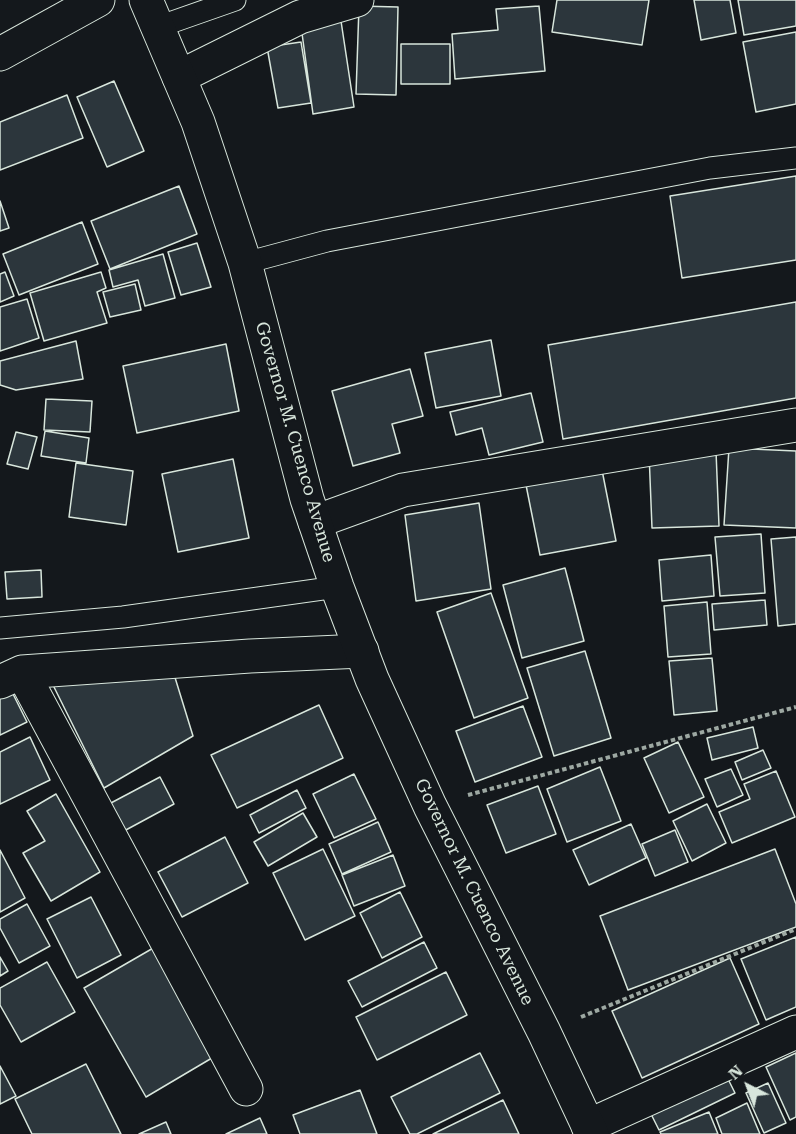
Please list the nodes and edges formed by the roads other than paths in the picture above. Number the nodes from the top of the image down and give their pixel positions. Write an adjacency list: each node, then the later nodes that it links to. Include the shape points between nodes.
1 (98, 0): 5 (street)
2 (236, 0): 4 (lane)
3 (357, 0): 6 (street, via 300,17)
4 (152, 14): 6 (street, Governor M. Cuenco Avenue)
5 (0, 54)
6 (179, 77): 8 (street, Governor M. Cuenco Avenue)
7 (796, 158): 8 (lane, via 710,168 327,241)
8 (245, 263): 10 (street, Governor M. Cuenco Avenue)
9 (796, 425): 10 (street, via 403,490)
10 (315, 522): 11 (street, Governor M. Cuenco Avenue)
11 (337, 587): 12 (lane, via 123,617); 13 (street, Governor M. Cuenco Avenue)
12 (0, 628)
13 (362, 651): 14 (street, via 250,656); 17 (street, Governor M. Cuenco Avenue, via 430,806)
14 (11, 677): 16 (street)
15 (796, 1032): 17 (street)
16 (246, 1089)
17 (590, 1130)

